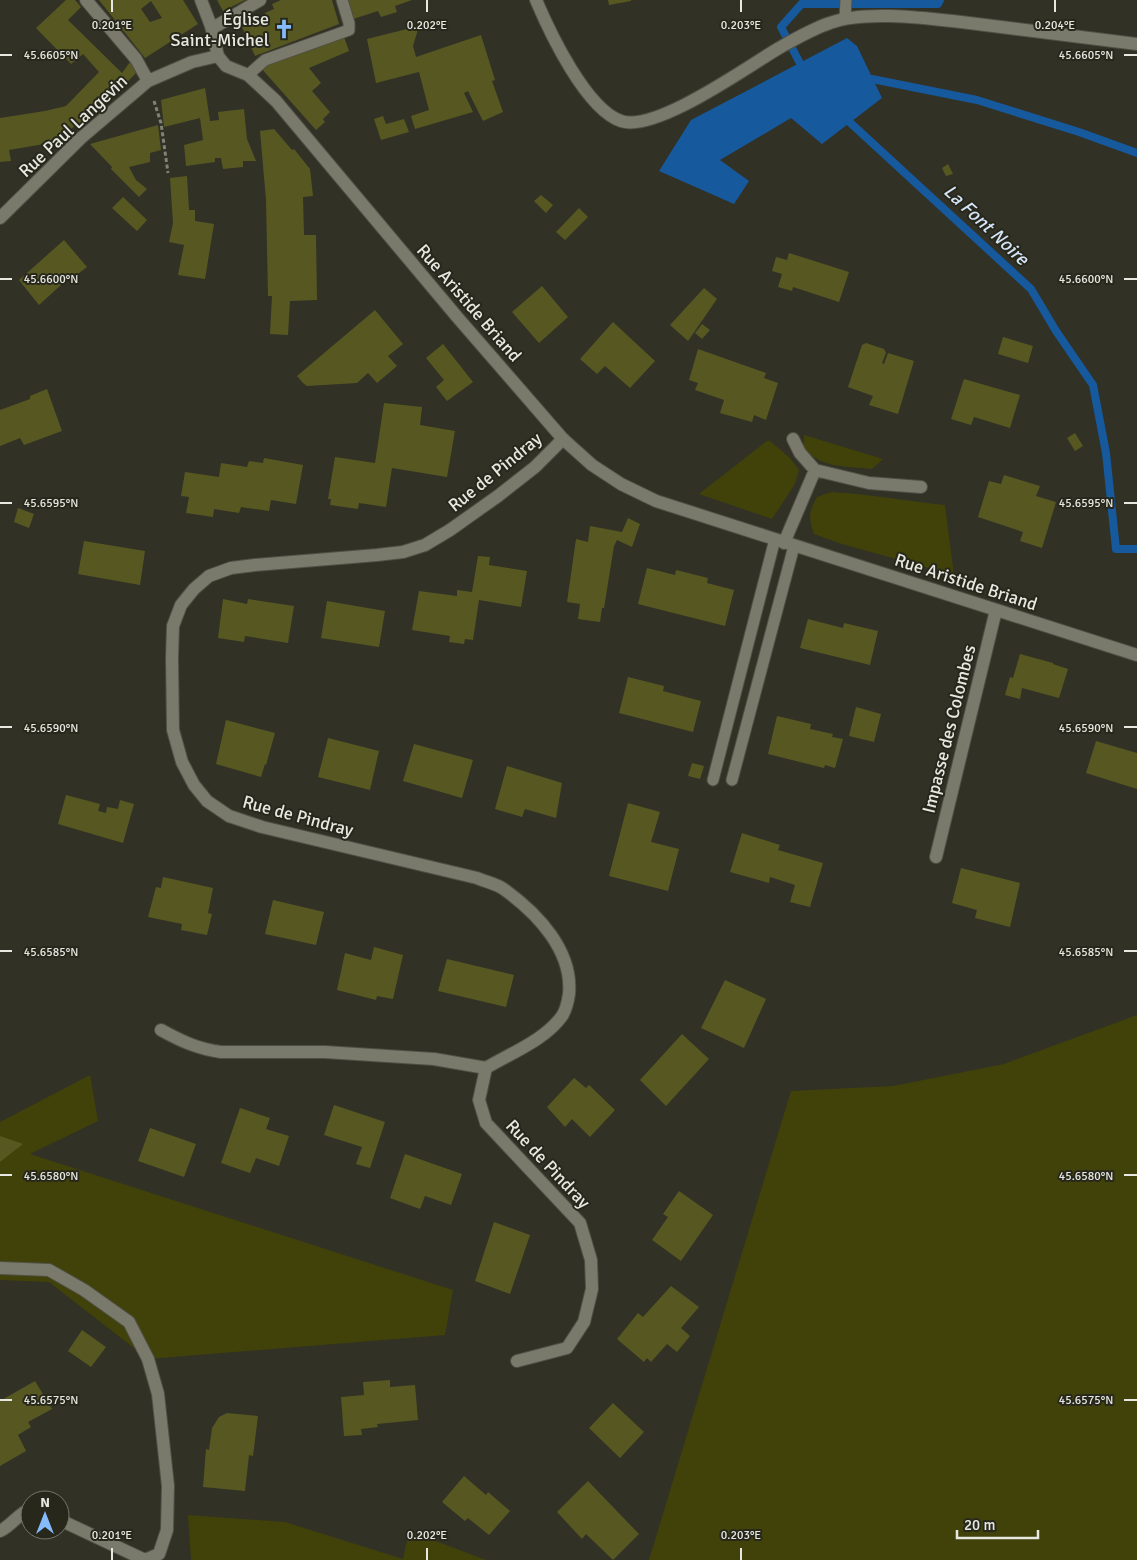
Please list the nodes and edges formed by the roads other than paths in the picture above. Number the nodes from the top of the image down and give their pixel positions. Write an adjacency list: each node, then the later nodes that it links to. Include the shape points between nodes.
1 (86, 0): 12 (street, via 136,59)
2 (201, 0): 8 (street)
3 (260, 0): 8 (street)
4 (342, 0): 11 (lane, via 350,23 348,30 265,60)
5 (536, 0): 7 (street, via 580,83 608,115 622,122 636,123 680,108 781,47)
6 (846, 0): 7 (lane)
7 (845, 18): 9 (street, via 920,18)
8 (212, 26): 10 (street)
9 (1137, 44)
10 (218, 56): 11 (street, Rue Aristide Briand, via 226,66); 12 (street, Rue Paul Langevin, via 192,62)
11 (248, 75): 14 (street, Rue Aristide Briand, via 276,101)
12 (148, 81): 13 (street, Rue Paul Langevin, via 81,138)
13 (0, 218)
14 (563, 439): 18 (street, Rue Aristide Briand, via 592,466 656,501); 25 (street, Rue de Pindray, via 535,467 498,496 425,545 403,552 231,568 209,576 194,589 181,605 173,626 174,730 182,762 207,801 229,816 262,827 477,878 504,889 543,924 566,964 570,984 568,1000 551,1028)
15 (793, 440): 16 (street)
16 (815, 470): 17 (street, via 869,483); 18 (street)
17 (922, 487)
18 (785, 543): 19 (street, Rue Aristide Briand); 21 (lane); 22 (lane)
19 (996, 610): 20 (street, Rue Aristide Briand); 23 (street, Impasse des Colombes)
20 (1137, 656)
21 (713, 780)
22 (732, 780)
23 (936, 857)
24 (161, 1030): 25 (street, via 187,1044 221,1052 325,1052 434,1059)
25 (486, 1068): 27 (street, Rue de Pindray, via 479,1100 486,1122 580,1223 591,1260 592,1289 584,1322 567,1348)
26 (0, 1268): 31 (street, via 49,1270 84,1290 128,1322 148,1359 158,1394 168,1486)
27 (517, 1361)
28 (20, 1514): 30 (street)
29 (70, 1525): 31 (street, via 146,1560)
30 (0, 1531)
31 (161, 1557)

